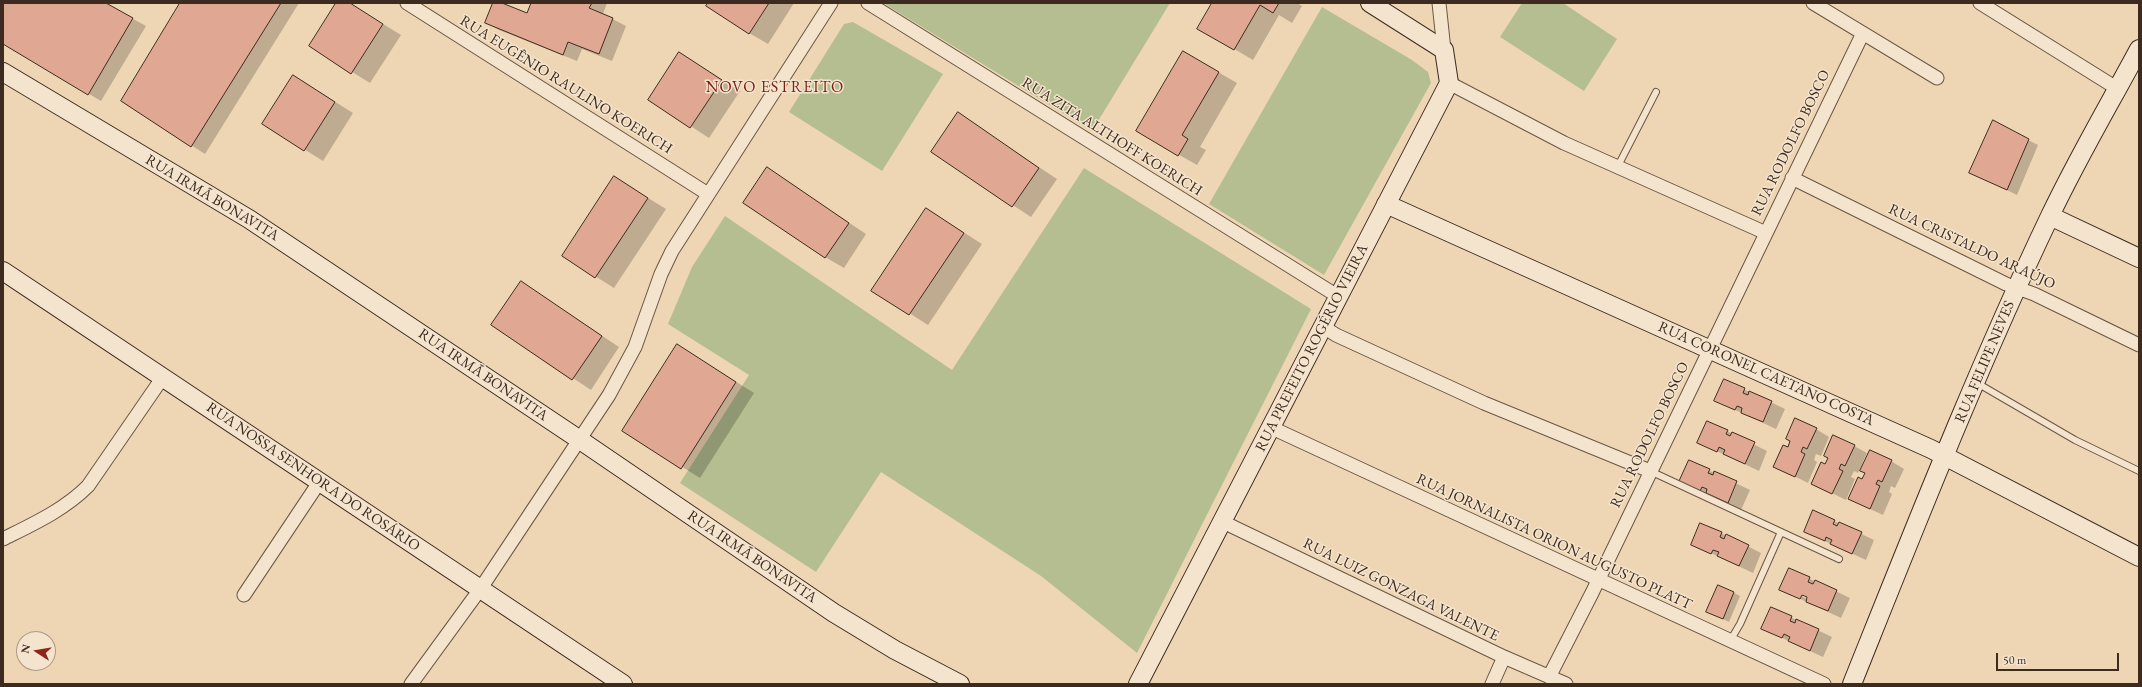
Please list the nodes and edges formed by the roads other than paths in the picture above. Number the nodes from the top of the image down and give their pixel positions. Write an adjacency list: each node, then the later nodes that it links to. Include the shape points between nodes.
1 (407, 3): 18 (street, RUA EUGÊNIO RAULINO KOERICH)
2 (831, 3): 18 (street)
3 (868, 3): 25 (street, RUA ZITA ALTHOFF KOERICH)
4 (1370, 3): 9 (street)
5 (1440, 3): 9 (street)
6 (1813, 3): 8 (street)
7 (1980, 3): 14 (street)
8 (1863, 33): 12 (street); 17 (street, RUA RODOLFO BOSCO)
9 (1444, 50): 13 (street)
10 (2138, 53): 14 (street, RUA FELIPE NEVES)
11 (3, 72): 32 (street, RUA IRMÃ BONAVITA, via 249,219)
12 (1937, 78)
13 (1449, 83): 16 (street, via 1564,143); 19 (street, RUA PREFEITO ROGÉRIO VIEIRA)
14 (2118, 89): 20 (street, RUA FELIPE NEVES)
15 (1656, 92): 16 (lane)
16 (1618, 166): 21 (street)
17 (1792, 178): 21 (street, RUA RODOLFO BOSCO); 24 (street, RUA CRISTALDO ARAÚJO, via 2006,284)
18 (708, 194): 32 (street, via 672,251 661,274 635,347 623,372)
19 (1386, 204): 25 (street, RUA PREFEITO ROGÉRIO VIEIRA); 28 (street, RUA CORONEL CAETANO COSTA)
20 (2050, 216): 22 (street); 24 (street, RUA FELIPE NEVES)
21 (1766, 232): 28 (street, RUA RODOLFO BOSCO)
22 (2139, 258)
23 (3, 271): 29 (street, RUA NOSSA SENHORA DO ROSÁRIO)
24 (2017, 286): 27 (street, RUA CRISTALDO ARAÚJO); 30 (street, RUA FELIPE NEVES)
25 (1339, 297): 26 (street, RUA PREFEITO ROGÉRIO VIEIRA)
26 (1322, 326): 31 (street, RUA PREFEITO ROGÉRIO VIEIRA); 34 (street, via 1336,335 1484,403)
27 (2139, 345)
28 (1710, 348): 33 (street, RUA CORONEL CAETANO COSTA); 34 (street, RUA RODOLFO BOSCO)
29 (163, 377): 36 (street, RUA NOSSA SENHORA DO ROSÁRIO); 39 (street, via 88,486 56,512)
30 (1976, 383): 33 (street, RUA FELIPE NEVES); 35 (lane, via 2075,440)
31 (1270, 427): 37 (street, RUA PREFEITO ROGÉRIO VIEIRA); 42 (street, RUA JORNALISTA ORION AUGUSTO PLATT)
32 (580, 440): 43 (street); 50 (street, RUA IRMÃ BONAVITA, via 834,613 895,650)
33 (1945, 456): 40 (street, RUA CORONEL CAETANO COSTA); 55 (street, RUA FELIPE NEVES)
34 (1650, 471): 38 (lane); 42 (street, RUA RODOLFO BOSCO)
35 (2139, 471)
36 (320, 481): 43 (street, RUA NOSSA SENHORA DO ROSÁRIO); 44 (street)
37 (1223, 522): 46 (street, RUA LUIZ GONZAGA VALENTE); 51 (street, RUA PREFEITO ROGÉRIO VIEIRA)
38 (1780, 532): 41 (lane); 45 (lane)
39 (3, 539)
40 (2139, 557)
41 (1839, 559)
42 (1599, 579): 45 (street, RUA JORNALISTA ORION AUGUSTO PLATT); 47 (street, RUA RODOLFO BOSCO)
43 (481, 588): 48 (street); 49 (street, RUA NOSSA SENHORA DO ROSÁRIO)
44 (244, 595)
45 (1730, 642): 54 (street, RUA JORNALISTA ORION AUGUSTO PLATT)
46 (1504, 657): 47 (street, RUA LUIZ GONZAGA VALENTE); 52 (street)
47 (1549, 677): 53 (street, RUA LUIZ GONZAGA VALENTE)
48 (412, 684)
49 (624, 684)
50 (960, 684)
51 (1138, 684)
52 (1492, 684)
53 (1566, 684)
54 (1824, 684)
55 (1852, 684)

